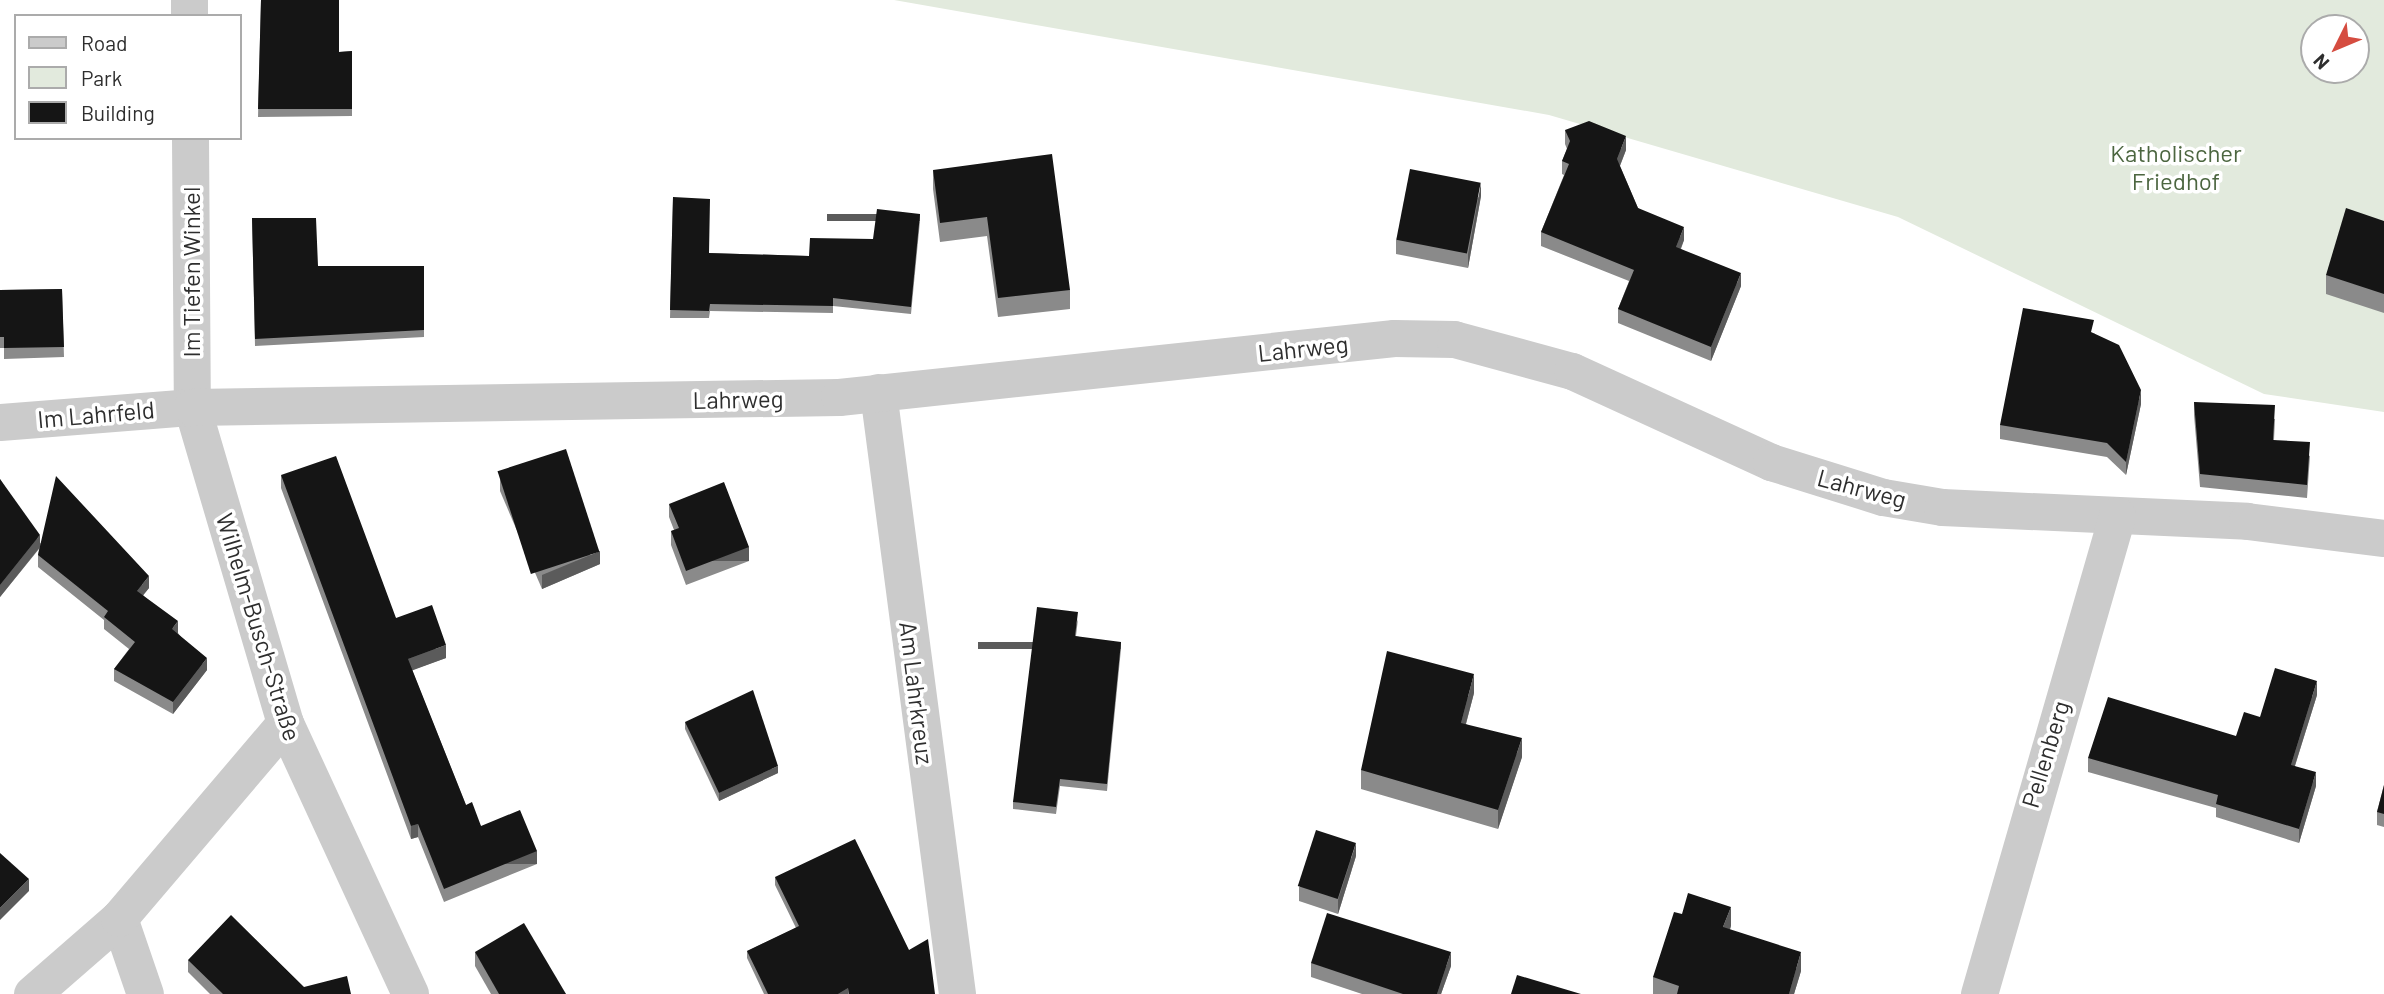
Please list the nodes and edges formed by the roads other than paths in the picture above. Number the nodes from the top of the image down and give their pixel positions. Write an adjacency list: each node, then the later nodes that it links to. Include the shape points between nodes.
1 (190, 140): 3 (street, Im Tiefen Winkel)
2 (878, 392): 3 (street, Lahrweg); 5 (street, Lahrweg, via 1394,338 1454,339 1572,371 1771,462 1883,497 1942,507); 12 (street, Am Lahrkreuz)
3 (192, 407): 4 (street, Im Lahrfeld); 7 (street, Wilhelm-Busch-Straße)
4 (0, 422)
5 (2117, 515): 6 (street, Lahrweg, via 2247,521); 13 (street, Pellenberg)
6 (2384, 538)
7 (285, 723): 8 (street); 11 (street, Wilhelm-Busch-Straße)
8 (119, 918): 9 (street); 10 (street)
9 (32, 994)
10 (145, 994)
11 (410, 994)
12 (957, 994)
13 (1979, 994)

